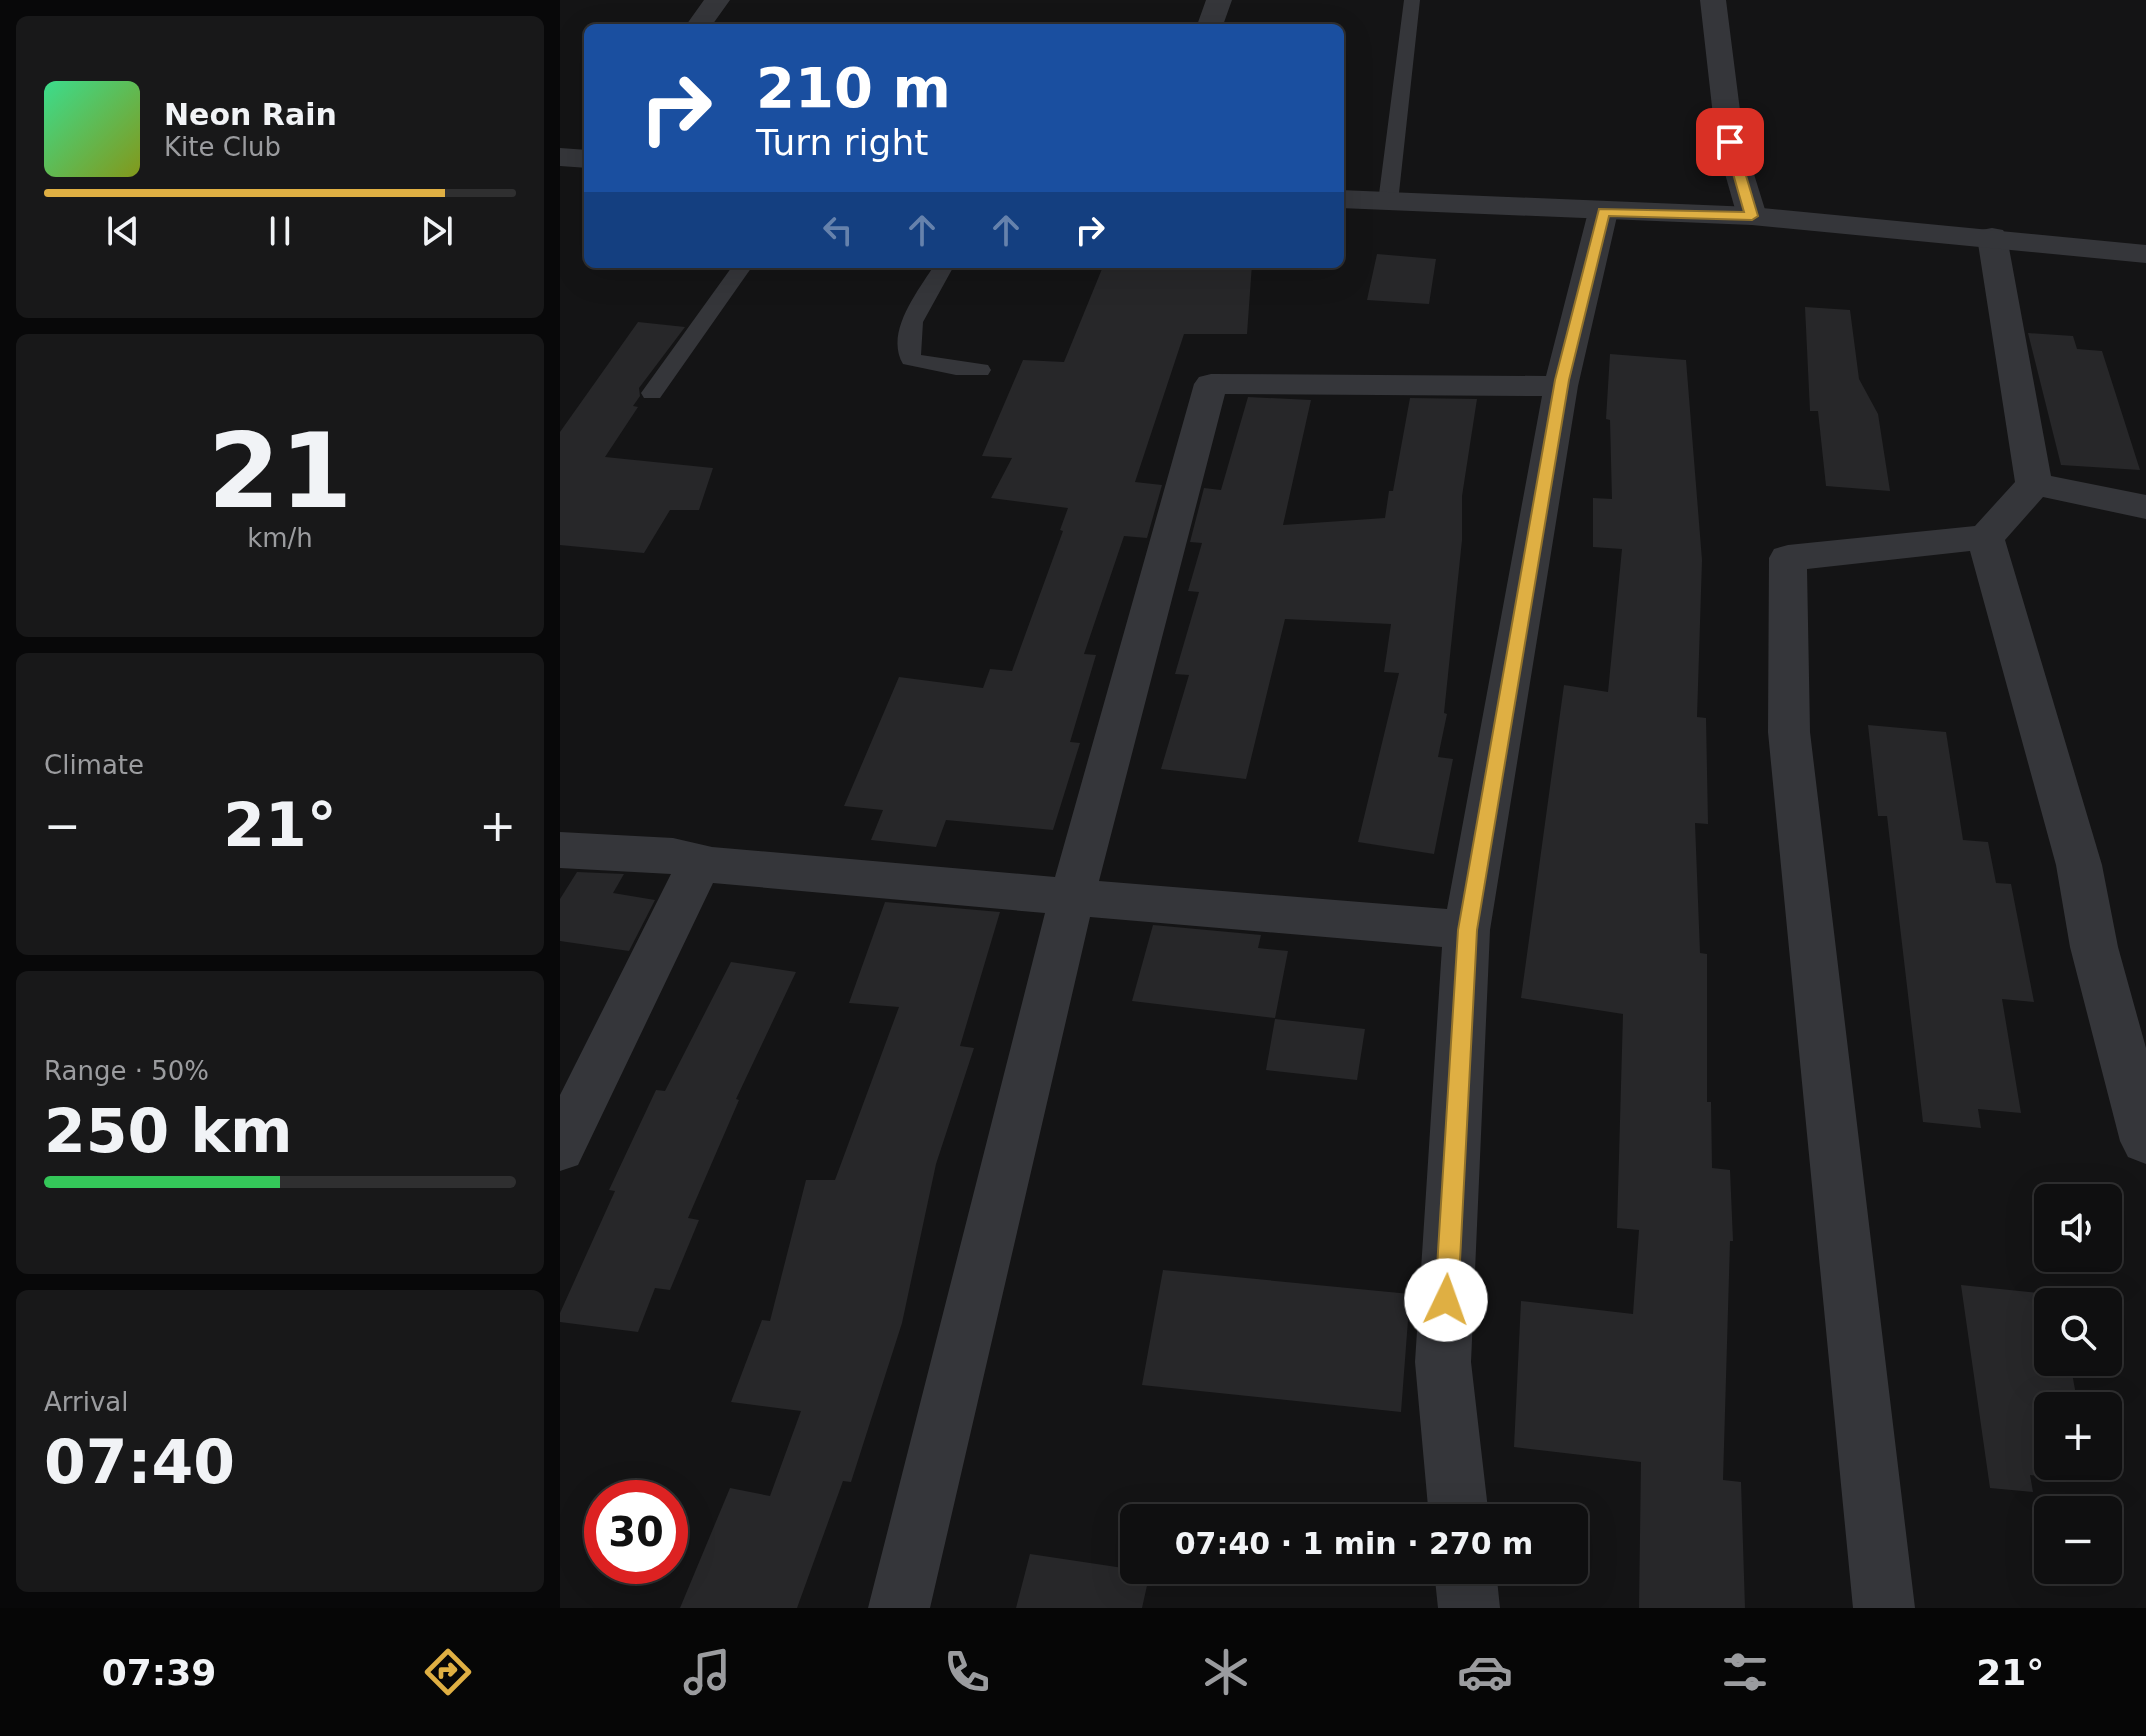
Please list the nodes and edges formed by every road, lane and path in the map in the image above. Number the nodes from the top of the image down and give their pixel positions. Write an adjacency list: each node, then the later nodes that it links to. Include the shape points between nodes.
1 (717, 0): 5 (street)
2 (1219, 0): 6 (street)
3 (1412, 0): 10 (lane)
4 (1713, 0): 12 (street, via 1730,142)
5 (700, 24)
6 (1210, 24)
7 (560, 157): 8 (street)
8 (584, 159)
9 (1344, 199): 10 (street)
10 (1388, 202): 11 (street)
11 (1603, 212): 12 (street); 18 (street)
12 (1752, 216): 13 (street)
13 (1992, 237): 14 (street); 20 (street)
14 (2146, 254)
15 (741, 268): 19 (lane)
16 (943, 268): 17 (lane, via 914,319 906,344 911,359)
17 (980, 370)
18 (1561, 386): 25 (street, via 1211,384); 26 (street)
19 (652, 393)
20 (2034, 484): 21 (street); 22 (street)
21 (2146, 507)
22 (1985, 537): 27 (street, via 2079,865 2094,947); 33 (street, via 1788,558 1789,732)
23 (560, 850): 24 (street)
24 (700, 862): 25 (street); 28 (street)
25 (1072, 897): 26 (street); 31 (street)
26 (1467, 930): 29 (street, via 1443,1362)
27 (2146, 1141)
28 (560, 1148)
29 (1458, 1504)
30 (1466, 1584): 32 (street)
31 (899, 1608)
32 (1469, 1608)
33 (1884, 1608)

